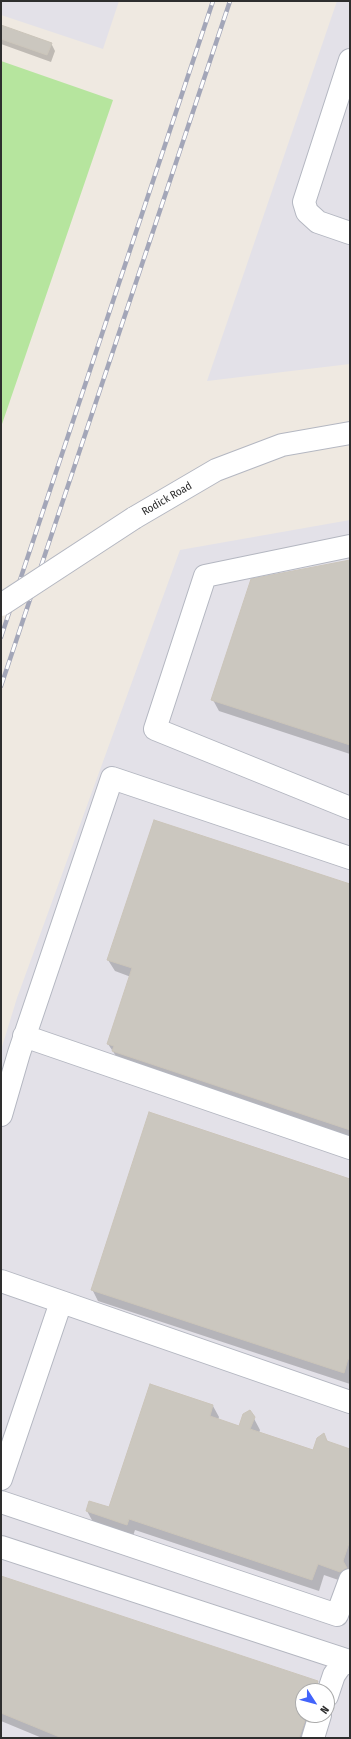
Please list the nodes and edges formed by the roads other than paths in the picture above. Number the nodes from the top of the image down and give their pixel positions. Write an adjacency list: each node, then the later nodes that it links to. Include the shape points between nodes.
1 (350, 60): 2 (street, via 304,202 306,212 318,222)
2 (350, 233)
3 (350, 433): 5 (street, Rodick Road, bridge, via 282,446 216,470 134,518)
4 (350, 546): 6 (street, via 205,576 155,729)
5 (1, 605)
6 (350, 808)
7 (350, 858): 8 (street, via 112,778)
8 (24, 1036): 9 (street); 10 (street)
9 (1, 1115)
10 (350, 1148)
11 (1, 1281): 12 (street)
12 (61, 1302): 13 (street); 14 (street)
13 (350, 1402)
14 (1, 1479)
15 (1, 1502): 18 (street)
16 (1, 1547): 19 (street)
17 (350, 1580): 18 (street)
18 (344, 1618)
19 (350, 1662): 20 (street, via 341,1665)
20 (331, 1683)
21 (318, 1723): 22 (street)
22 (313, 1738)

